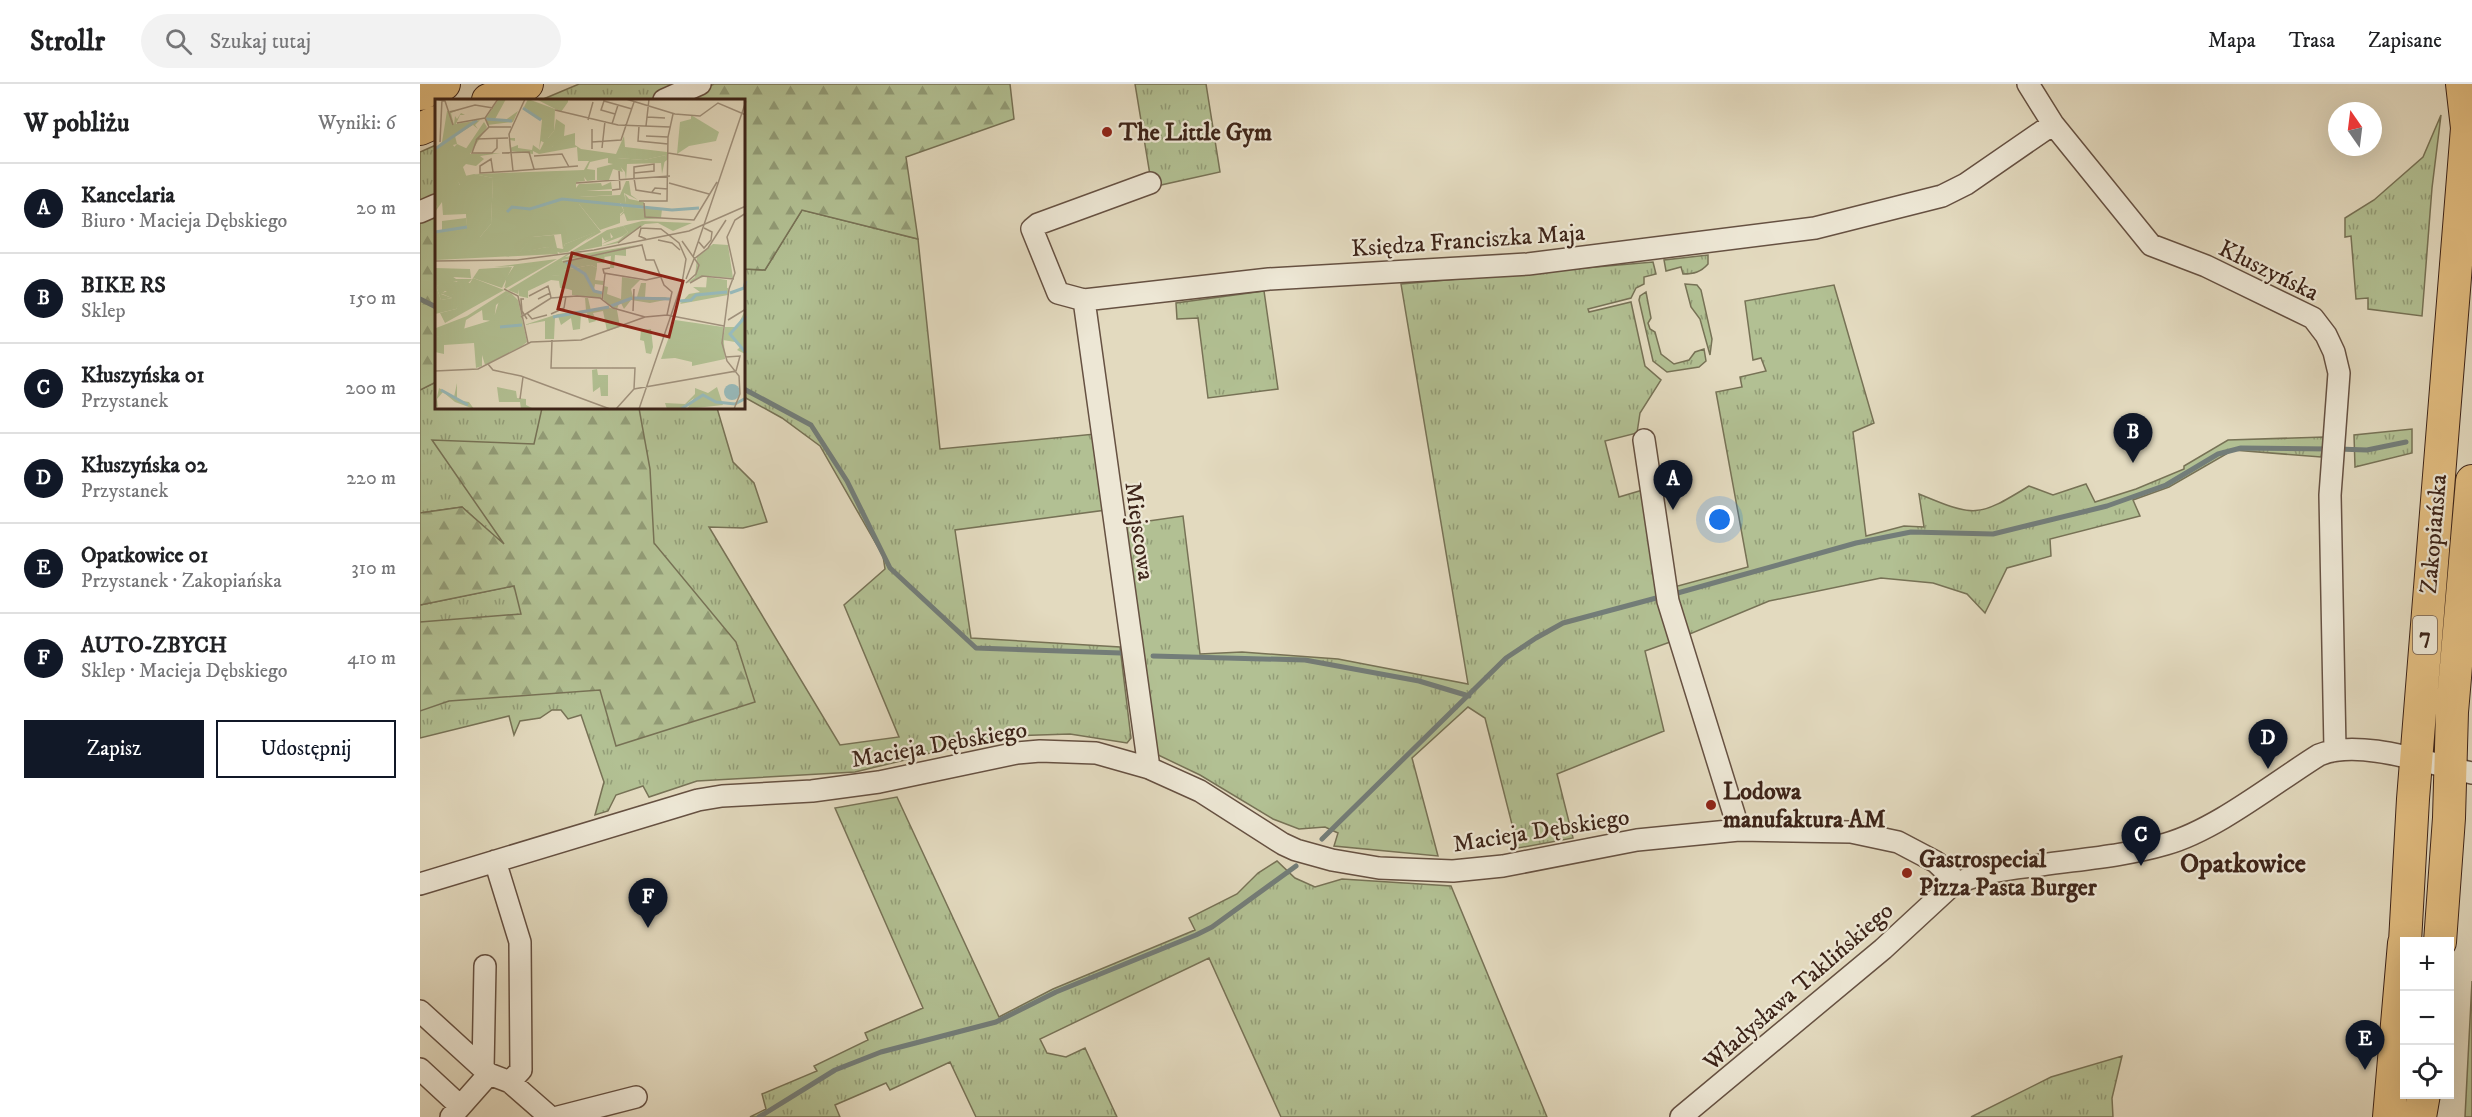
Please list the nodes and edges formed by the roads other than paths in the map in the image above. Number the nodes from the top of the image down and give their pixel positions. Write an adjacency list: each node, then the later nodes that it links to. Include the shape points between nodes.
1 (444, 84): 6 (highway)
2 (527, 84): 7 (highway)
3 (700, 84): 8 (street)
4 (2028, 84): 10 (street, Kłuszyńska)
5 (2462, 84): 19 (highway, Zakopiańska / 7, via 2467,128)
6 (420, 94)
7 (490, 99)
8 (666, 99)
9 (435, 122): 11 (highway)
10 (2053, 124): 15 (street, Księdza Franciszka Maja, via 1942,196 1815,228 1528,264 1269,279); 18 (street, Kłuszyńska, via 2151,245 2206,266 2313,318 2334,352 2339,373 2330,495)
11 (420, 129)
12 (1150, 183): 15 (street, Księdza Franciszka Maja, via 1032,229 1058,293)
13 (435, 205): 14 (street)
14 (420, 212)
15 (1084, 300): 20 (street, Miejscowa)
16 (1644, 440): 22 (street, via 1668,601)
17 (2472, 481): 21 (highway, Zakopiańska / 7, via 2454,684)
18 (2335, 749): 19 (street); 24 (street, Władysława Taklińskiego, via 2311,760 2205,828 2169,843 2132,853 1992,871)
19 (2416, 759): 21 (street); 26 (highway, Zakopiańska / 7)
20 (1149, 768): 22 (street, Macieja Dębskiego, via 1200,791 1283,844 1332,860 1379,868 1453,871 1503,866 1637,840); 23 (street, Macieja Dębskiego, via 1096,753 1017,753 879,782 698,800)
21 (2461, 771): 27 (highway, Zakopiańska / 7)
22 (1739, 830): 24 (street, Macieja Dębskiego, via 1851,832 1893,841 1936,862)
23 (495, 861): 25 (street, Macieja Dębskiego); 33 (street, via 520,942 521,1070)
24 (1958, 883): 39 (street, Władysława Taklińskiego)
25 (420, 884)
26 (2404, 937)
27 (2441, 937)
28 (485, 966): 32 (street)
29 (2400, 989): 40 (highway, Zakopiańska / 7)
30 (420, 1011): 32 (street)
31 (420, 1069): 36 (street)
32 (486, 1071): 33 (street); 36 (street)
33 (510, 1082): 37 (street)
34 (636, 1096): 38 (street)
35 (2423, 1099): 41 (highway)
36 (455, 1112)
37 (550, 1117)
38 (558, 1117)
39 (1681, 1117)
40 (2389, 1117)
41 (2420, 1117)

